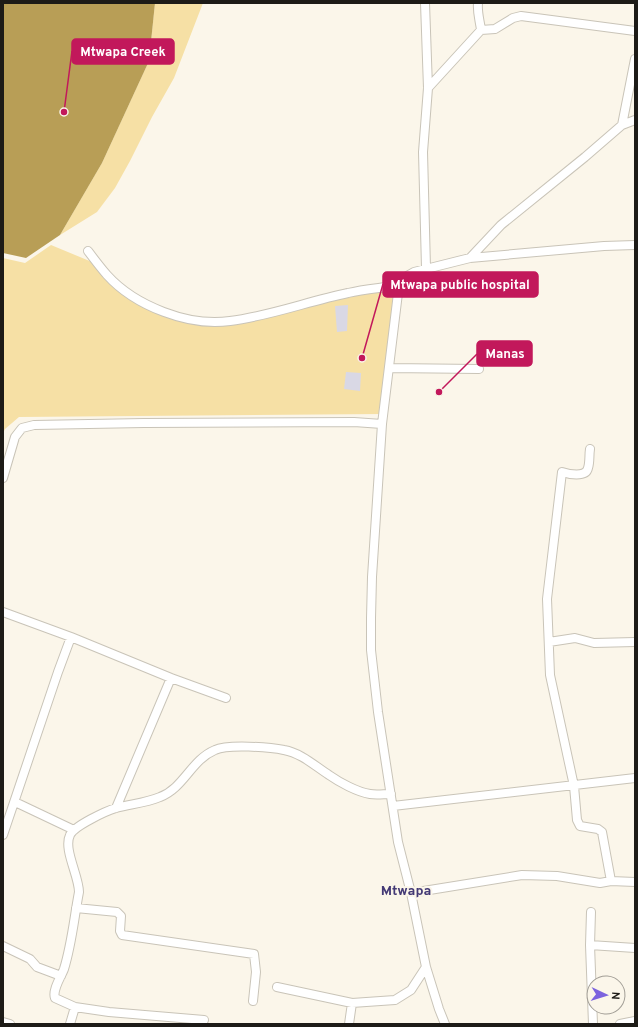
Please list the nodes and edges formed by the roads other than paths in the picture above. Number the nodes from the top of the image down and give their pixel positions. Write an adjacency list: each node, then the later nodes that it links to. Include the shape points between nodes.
1 (425, 3): 6 (street)
2 (478, 3): 3 (street)
3 (481, 30): 4 (street, via 495,29 521,16); 6 (street)
4 (635, 31)
5 (635, 59): 8 (street)
6 (428, 88): 12 (street, via 423,152)
7 (635, 120): 8 (street)
8 (622, 125): 11 (street, via 501,225)
9 (635, 244): 11 (street)
10 (88, 251): 13 (street, via 107,275 138,300 182,318 197,320 229,322 349,292)
11 (470, 258): 12 (street)
12 (426, 268): 13 (street, via 407,276)
13 (399, 285): 14 (street)
14 (389, 368): 15 (street); 16 (street)
15 (479, 369)
16 (382, 424): 18 (street, via 354,422 34,425 22,428 15,437); 27 (street, via 370,618 374,681)
17 (590, 449): 21 (street, via 587,471 583,474 562,472 547,599)
18 (3, 478)
19 (3, 612): 20 (street)
20 (71, 636): 23 (street); 28 (street)
21 (549, 642): 22 (street, via 576,638 594,643); 26 (street, via 550,675)
22 (635, 642)
23 (171, 678): 24 (street); 30 (street)
24 (226, 698)
25 (635, 778): 26 (street)
26 (574, 786): 29 (street); 33 (street, via 577,820 580,826 602,832)
27 (391, 794): 29 (street); 30 (street, via 369,794 344,784 297,754 285,750 237,748 215,750 205,756 170,793)
28 (15, 802): 31 (street); 32 (street)
29 (393, 806): 35 (street, via 398,842)
30 (116, 808): 31 (street)
31 (74, 830): 36 (street, via 68,842 79,888)
32 (3, 835)
33 (611, 881): 34 (street); 35 (street, via 600,883 557,876 522,875)
34 (635, 882)
35 (411, 893): 41 (street)
36 (76, 908): 42 (street, via 70,950); 44 (street, via 118,912 121,916 122,935 254,954 256,972)
37 (591, 912): 38 (street)
38 (590, 945): 40 (street); 54 (street)
39 (3, 946): 42 (street, via 30,959 37,967)
40 (635, 948)
41 (426, 967): 45 (street, via 414,987 402,997 395,1000); 53 (street)
42 (61, 976): 46 (street, via 54,996)
43 (277, 987): 45 (street)
44 (253, 1001)
45 (352, 1003): 52 (street)
46 (75, 1007): 47 (street, via 142,1016); 51 (street)
47 (204, 1020)
48 (635, 1021): 55 (street)
49 (3, 1022): 50 (street)
50 (10, 1024)
51 (70, 1024)
52 (349, 1024)
53 (445, 1024)
54 (593, 1024)
55 (620, 1024)

